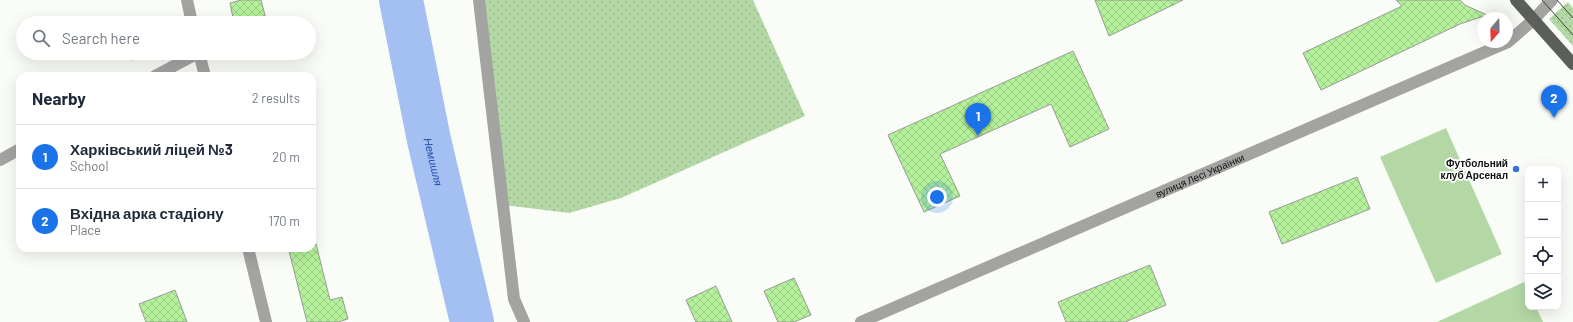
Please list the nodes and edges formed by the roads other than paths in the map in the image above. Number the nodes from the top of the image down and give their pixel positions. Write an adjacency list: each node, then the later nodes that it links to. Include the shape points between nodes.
1 (187, 0): 5 (street)
2 (479, 0): 16 (street, via 514,299)
3 (1516, 0): 6 (main road)
4 (1552, 0): 6 (street, вулиця Лесі Українки)
5 (190, 16)
6 (1533, 20): 9 (main road); 17 (street, вулиця Лесі Українки, via 1508,42)
7 (185, 60): 10 (street)
8 (200, 60): 11 (street)
9 (1573, 64)
10 (163, 72)
11 (204, 72)
12 (16, 151): 13 (street)
13 (0, 160)
14 (249, 252): 15 (street)
15 (266, 322)
16 (524, 322)
17 (861, 322)

